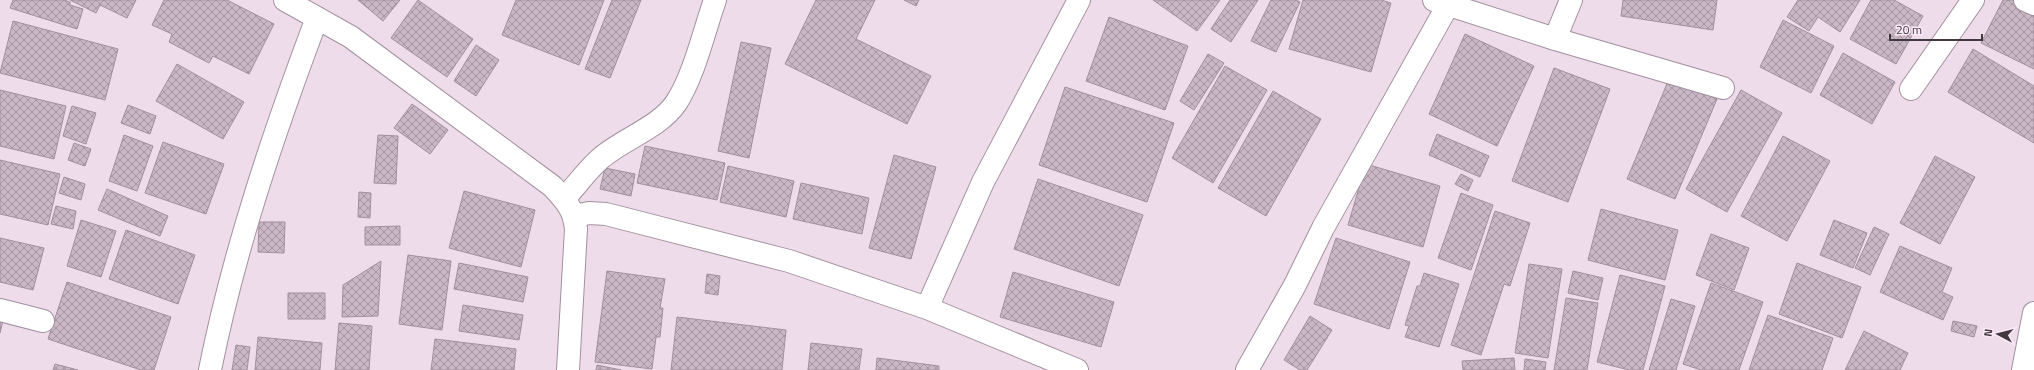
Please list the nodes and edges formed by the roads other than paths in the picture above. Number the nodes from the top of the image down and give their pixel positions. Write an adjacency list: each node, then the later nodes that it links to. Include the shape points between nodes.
1 (285, 0): 9 (street)
2 (715, 0): 13 (street, via 688,79 676,103 663,118 600,159)
3 (1079, 0): 14 (street, via 982,182)
4 (1571, 0): 10 (street)
5 (1972, 0): 12 (street)
6 (2025, 0): 8 (street)
7 (1441, 2): 10 (street); 21 (street, via 1295,285)
8 (2034, 4)
9 (317, 18): 13 (street, via 358,42 552,186); 18 (street, via 289,92 249,220 220,321)
10 (1555, 39): 11 (street)
11 (1723, 88)
12 (1911, 88)
13 (569, 208): 14 (street, via 606,214 781,259); 19 (street, via 576,243)
14 (927, 308): 20 (street)
15 (0, 310): 17 (street)
16 (2034, 313): 22 (street)
17 (44, 321)
18 (210, 370)
19 (568, 370)
20 (1076, 370)
21 (1248, 370)
22 (2023, 370)

